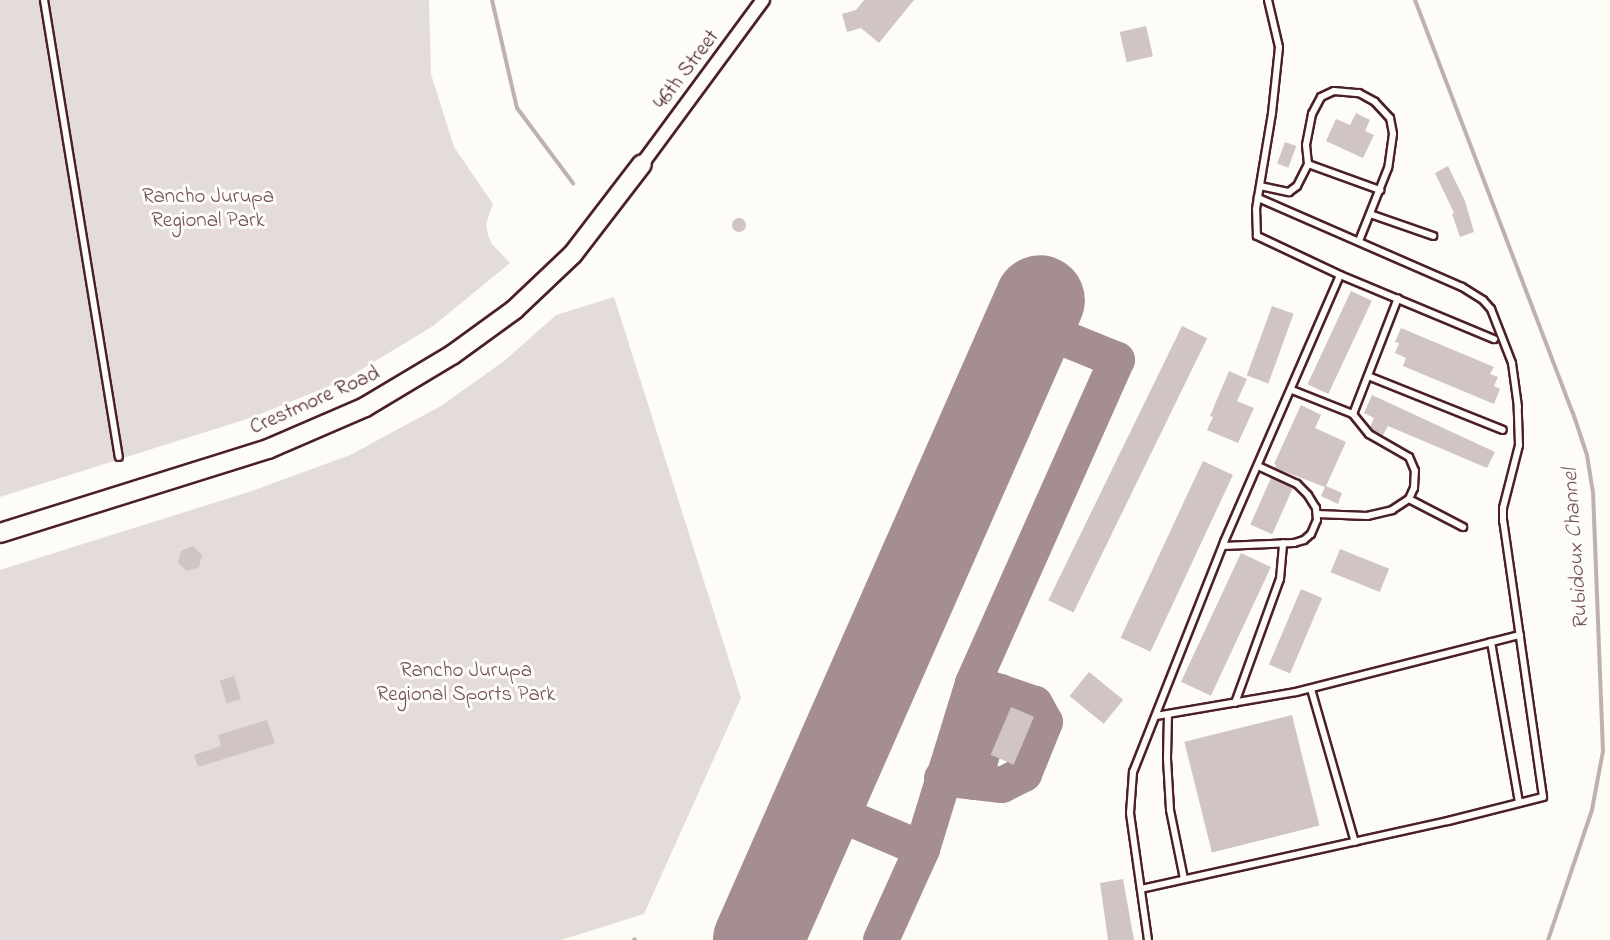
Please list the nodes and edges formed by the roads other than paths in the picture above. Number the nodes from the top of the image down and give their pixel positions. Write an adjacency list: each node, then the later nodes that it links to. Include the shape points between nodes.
1 (44, 0): 19 (lane)
2 (763, 0): 4 (street, 46th Street)
3 (1268, 0): 6 (lane, via 1279,47)
4 (642, 164): 24 (street, Crestmore Road, via 573,254 514,310 452,356 365,407 268,449)
5 (1308, 164): 6 (lane, via 1298,186 1289,192); 7 (lane); 7 (lane, via 1306,145 1312,114 1321,97 1334,91 1359,93 1375,102 1390,118 1393,134)
6 (1260, 186): 8 (lane)
7 (1380, 190): 9 (lane)
8 (1258, 198): 11 (lane); 12 (lane, via 1257,236)
9 (1370, 214): 10 (lane); 11 (lane)
10 (1433, 236)
11 (1359, 241): 27 (lane, via 1483,300 1505,341 1518,407 1519,445 1503,521)
12 (1340, 275): 13 (lane); 16 (lane)
13 (1398, 298): 14 (lane); 15 (lane)
14 (1494, 339)
15 (1368, 376): 17 (lane); 18 (lane)
16 (1292, 390): 17 (lane); 20 (lane)
17 (1353, 414): 21 (lane, via 1369,434 1409,457 1415,471)
18 (1503, 430)
19 (119, 457)
20 (1258, 466): 22 (lane, via 1297,484 1308,495); 26 (lane)
21 (1409, 499): 22 (lane, via 1392,510 1367,516); 23 (lane)
22 (1317, 514): 25 (lane, via 1311,534 1304,540)
23 (1463, 526)
24 (0, 532)
25 (1283, 543): 26 (lane); 30 (lane, via 1280,579)
26 (1223, 546): 32 (lane)
27 (1520, 635): 28 (lane); 33 (lane, via 1543,797)
28 (1491, 642): 29 (lane); 33 (lane)
29 (1311, 689): 30 (lane); 34 (lane)
30 (1235, 703): 31 (lane)
31 (1168, 714): 32 (lane); 35 (lane, via 1170,810)
32 (1156, 716): 36 (lane, via 1132,772 1130,813)
33 (1519, 803): 34 (lane)
34 (1355, 842): 35 (lane)
35 (1184, 879): 36 (lane)
36 (1141, 889): 37 (lane)
37 (1148, 940)

